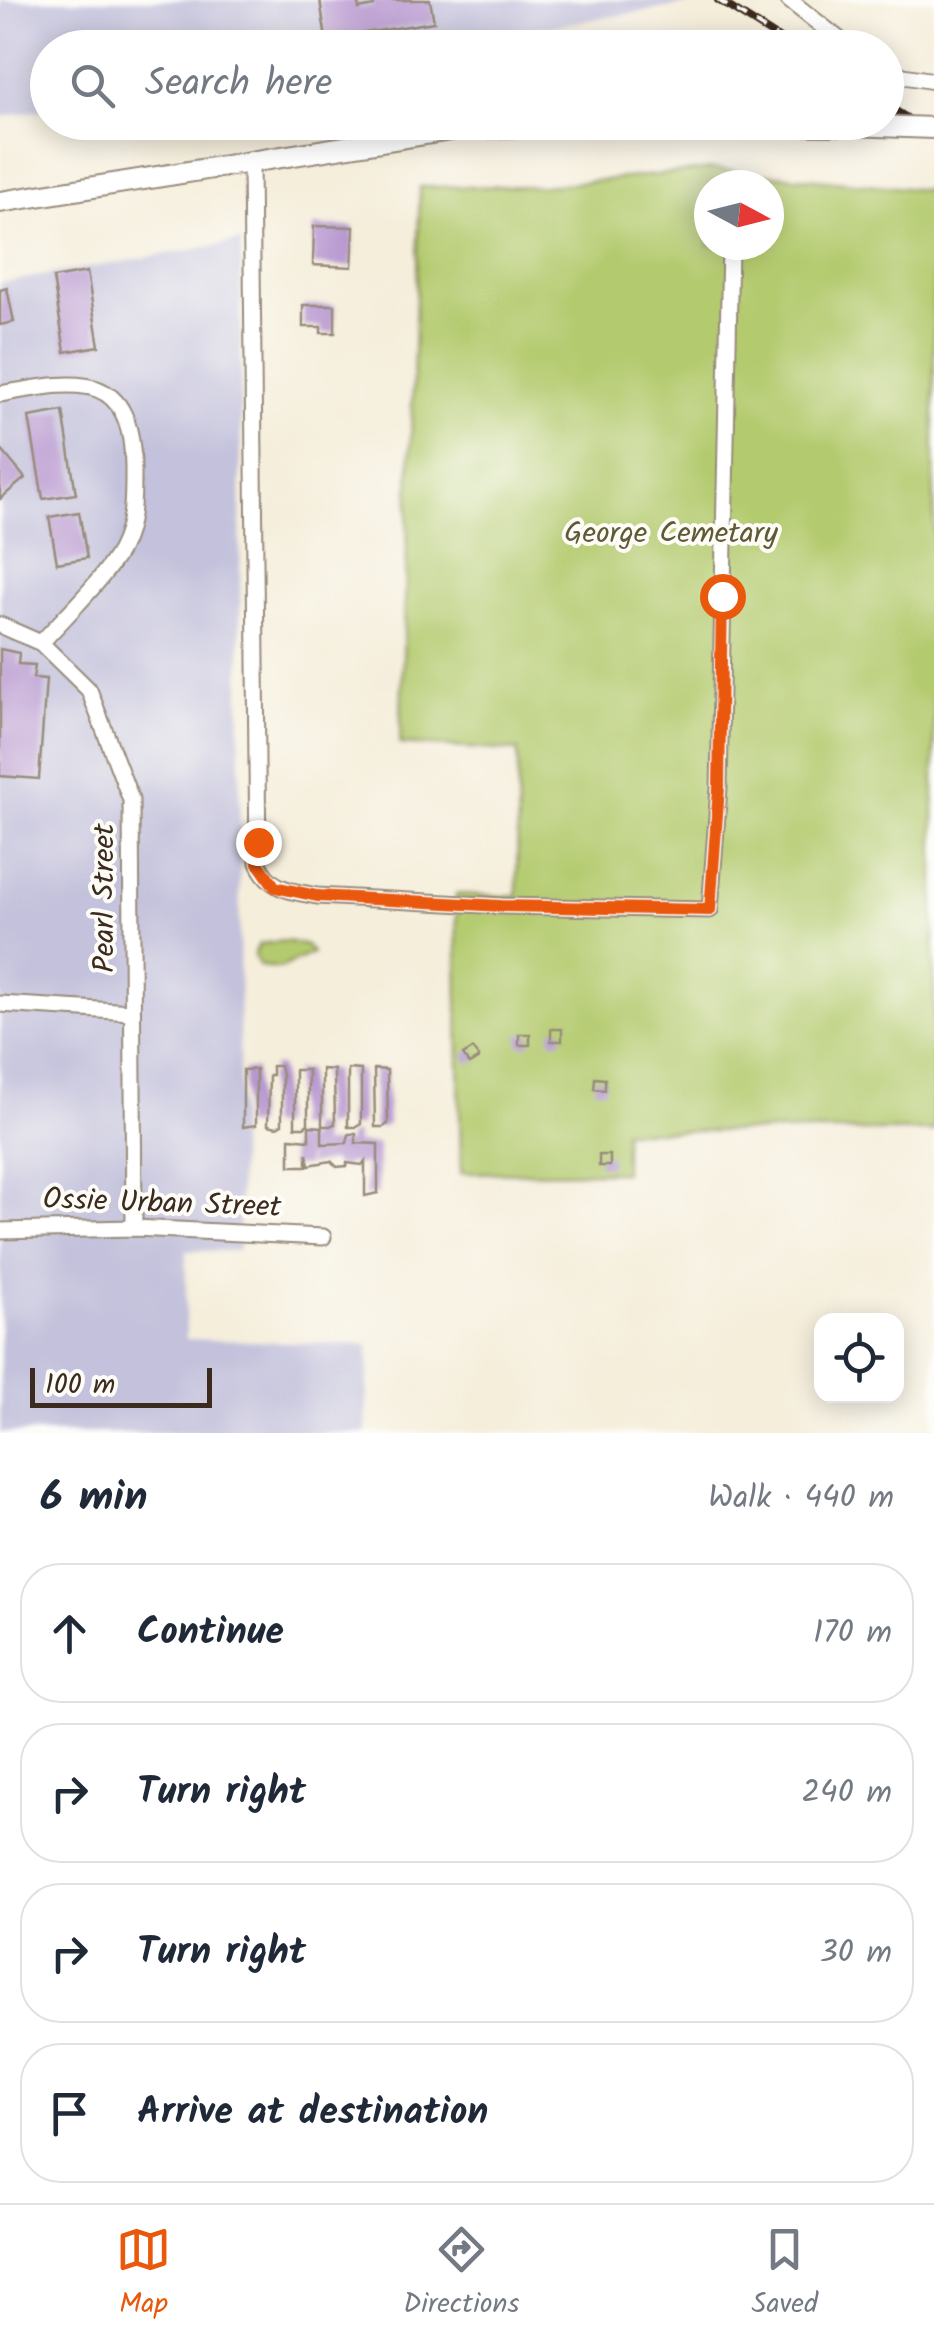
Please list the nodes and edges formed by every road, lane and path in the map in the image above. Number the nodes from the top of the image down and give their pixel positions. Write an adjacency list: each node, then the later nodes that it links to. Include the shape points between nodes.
1 (789, 0): 2 (street)
2 (827, 30)
3 (904, 76): 4 (street)
4 (934, 80)
5 (904, 127): 6 (main road, bridge)
6 (934, 128)
7 (392, 140): 8 (main road, bridge)
8 (250, 161): 9 (main road); 10 (street, via 258,863 275,887 290,892 710,910 719,788)
9 (0, 202)
10 (730, 260)
11 (0, 394): 13 (street, via 72,382 96,387 115,400 132,440 128,534)
12 (0, 625): 13 (street, Pearl Street)
13 (40, 644): 15 (street, Pearl Street, via 89,690 128,784)
14 (0, 1004): 15 (street)
15 (132, 1012): 16 (street, Pearl Street)
16 (134, 1228): 17 (street, Ossie Urban Street); 18 (street, Ossie Urban Street)
17 (0, 1230)
18 (323, 1237)

